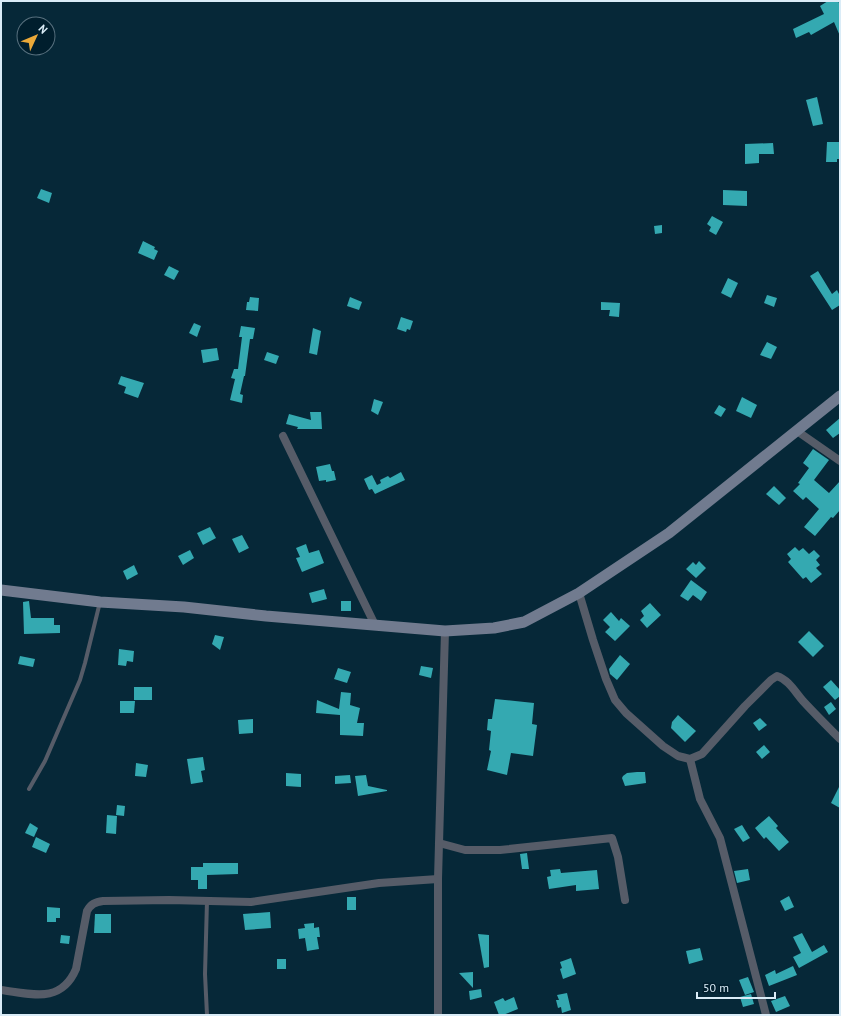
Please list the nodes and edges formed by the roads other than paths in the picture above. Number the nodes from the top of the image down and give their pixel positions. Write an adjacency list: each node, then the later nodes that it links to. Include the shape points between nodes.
1 (840, 396): 2 (street)
2 (797, 431): 4 (street); 6 (street, via 669,533)
3 (283, 436): 8 (street)
4 (840, 461)
5 (1, 590): 7 (street)
6 (579, 593): 9 (street, via 524,622 494,628); 11 (street, via 615,700 663,746 678,756)
7 (100, 602): 8 (street, via 184,607); 12 (lane, via 80,680 45,761)
8 (375, 625): 9 (street)
9 (445, 631): 13 (street)
10 (840, 739): 11 (street, via 790,684 777,676 745,706 702,754)
11 (690, 759): 20 (street, via 700,799 720,838)
12 (29, 789)
13 (439, 843): 14 (street); 15 (street, via 465,850 500,850 612,838)
14 (438, 879): 16 (street, via 379,883 251,902); 19 (street)
15 (625, 900)
16 (207, 901): 17 (street, via 96,902 90,905 87,911 73,978 63,989 38,994); 18 (lane, via 204,974)
17 (1, 990)
18 (207, 1015)
19 (438, 1015)
20 (766, 1015)

